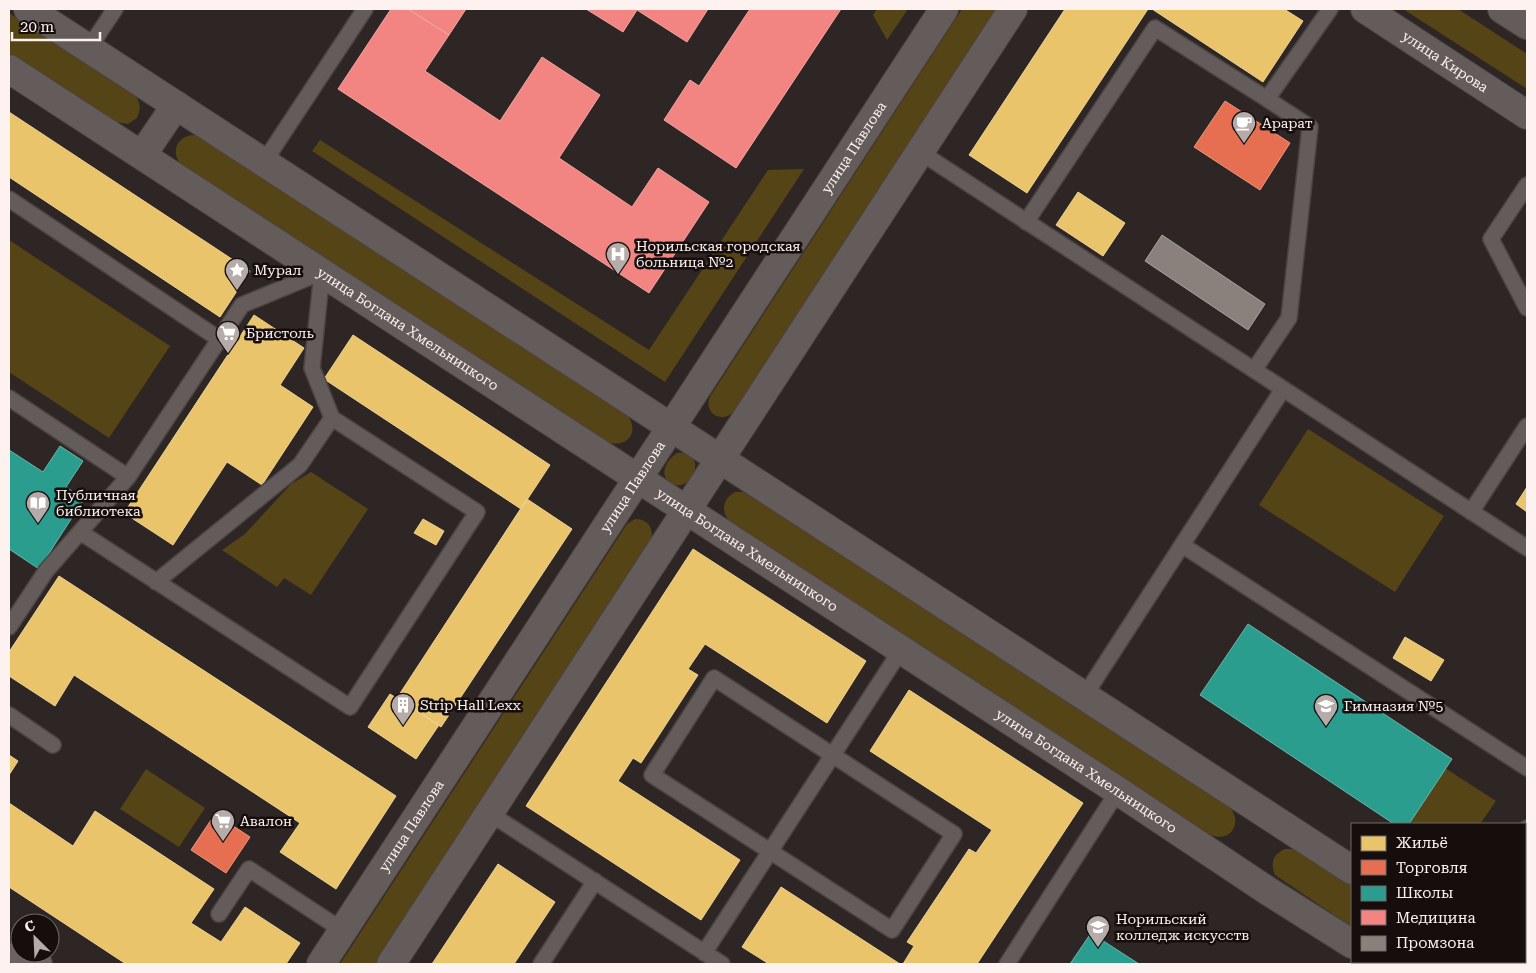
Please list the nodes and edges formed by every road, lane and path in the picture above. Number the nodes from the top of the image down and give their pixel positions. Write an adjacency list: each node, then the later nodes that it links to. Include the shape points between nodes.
1 (28, 9): 10 (street)
2 (115, 9): 10 (lane)
3 (365, 9): 17 (lane)
4 (944, 9): 28 (street, улица Павлова)
5 (1013, 9): 15 (street)
6 (1330, 9): 12 (lane)
7 (1365, 9): 14 (street, улица Кирова)
8 (1502, 9): 9 (street)
9 (1527, 25)
10 (89, 48): 13 (street)
11 (9, 69): 16 (street, улица Богдана Хмельницкого)
12 (1267, 98): 20 (lane, via 1155,28); 24 (lane, via 1310,126 1289,318)
13 (176, 105): 16 (street); 17 (street)
14 (1527, 114)
15 (920, 152): 20 (lane); 30 (street)
16 (142, 155): 21 (street, улица Богдана Хмельницкого)
17 (264, 162): 28 (street)
18 (1527, 185): 22 (lane, via 1491,239)
19 (9, 199): 23 (lane)
20 (1026, 222): 24 (lane)
21 (322, 272): 23 (lane, via 242,305); 27 (lane, via 312,368); 32 (street, улица Богдана Хмельницкого)
22 (1527, 308)
23 (219, 339): 31 (lane)
24 (1254, 370): 25 (lane)
25 (1283, 389): 34 (lane); 36 (lane)
26 (9, 398): 31 (lane)
27 (332, 418): 38 (lane, via 300,465); 38 (lane, via 477,512 350,707)
28 (671, 426): 30 (street); 32 (street, улица Павлова)
29 (1527, 426): 34 (lane)
30 (720, 458): 33 (street); 41 (street)
31 (128, 477): 35 (lane)
32 (638, 478): 33 (street, улица Богдана Хмельницкого); 52 (street, улица Павлова)
33 (687, 510): 40 (street, улица Богдана Хмельницкого); 47 (street)
34 (1471, 512): 37 (lane)
35 (80, 532): 38 (lane); 39 (lane, via 46,571)
36 (1182, 545): 41 (lane); 45 (lane)
37 (1527, 548)
38 (156, 582)
39 (9, 627)
40 (901, 650): 44 (lane); 46 (street, улица Богдана Хмельницкого)
41 (1085, 695): 49 (street)
42 (9, 716): 43 (lane)
43 (53, 745)
44 (832, 755): 48 (lane); 48 (lane, via 714,678 652,775); 48 (lane, via 954,834 949,842 892,930)
45 (1527, 768)
46 (1118, 791): 53 (street, улица Богдана Хмельницкого); 59 (lane)
47 (489, 813): 50 (lane); 56 (street)
48 (770, 851): 54 (lane)
49 (1351, 869)
50 (595, 881): 54 (lane); 57 (lane)
51 (218, 914): 52 (lane, via 249,868)
52 (342, 930): 55 (street, улица Павлова)
53 (1351, 943)
54 (704, 953): 58 (lane)
55 (321, 964)
56 (391, 964)
57 (541, 964)
58 (722, 964)
59 (1006, 964)

